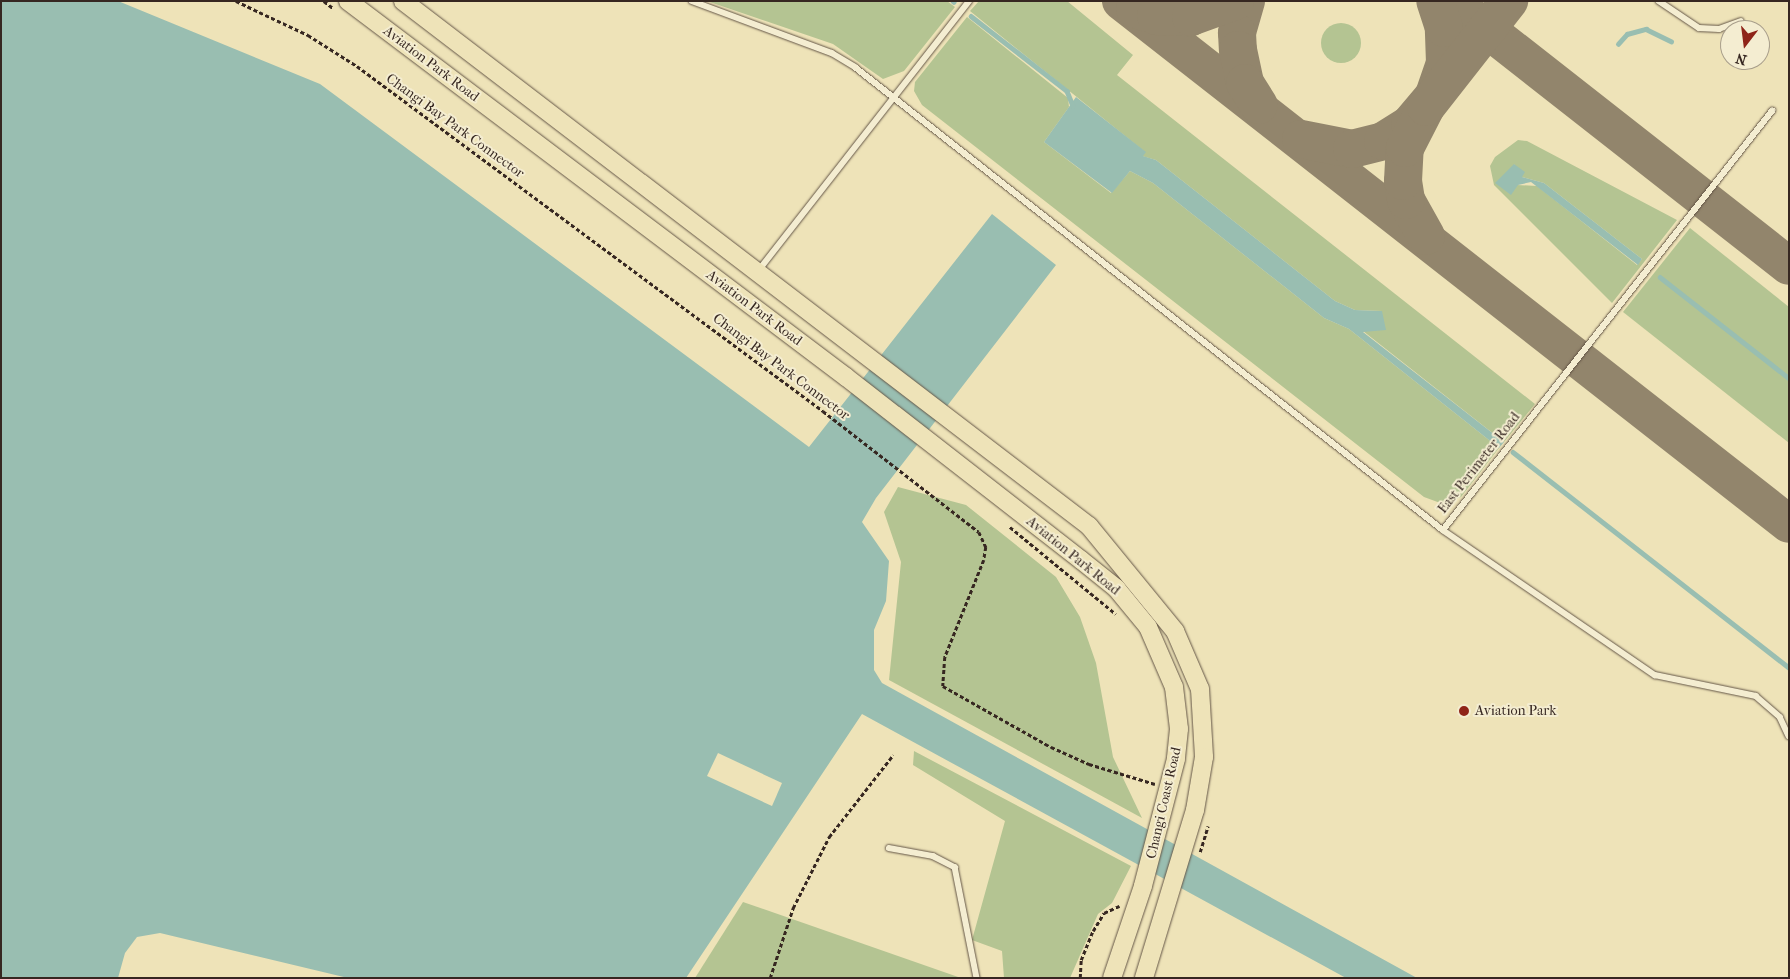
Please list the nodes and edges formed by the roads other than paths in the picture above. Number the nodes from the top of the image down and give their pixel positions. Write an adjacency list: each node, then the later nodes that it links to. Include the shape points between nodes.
1 (348, 1): 11 (main road, Aviation Park Road, via 930,442 1116,588)
2 (403, 1): 9 (main road, Aviation Park Road)
3 (692, 1): 7 (lane, via 832,53)
4 (969, 1): 7 (lane)
5 (1659, 1): 6 (lane, via 1699,28)
6 (1720, 29)
7 (894, 98): 9 (lane); 10 (lane)
8 (1772, 111): 10 (lane, East Perimeter Road)
9 (758, 271): 12 (main road, Aviation Park Road, via 1089,526)
10 (1443, 530): 13 (lane, East Perimeter Road, via 1656,675 1756,696 1780,717)
11 (1148, 627): 16 (main road, Changi Coast Road, via 1174,687 1179,729 1176,759 1144,886)
12 (1175, 631): 17 (main road, Changi Coast Road, via 1200,689 1204,757 1188,834)
13 (1789, 736)
14 (889, 848): 15 (lane, via 933,856 955,866)
15 (977, 978)
16 (1112, 978)
17 (1144, 978)

